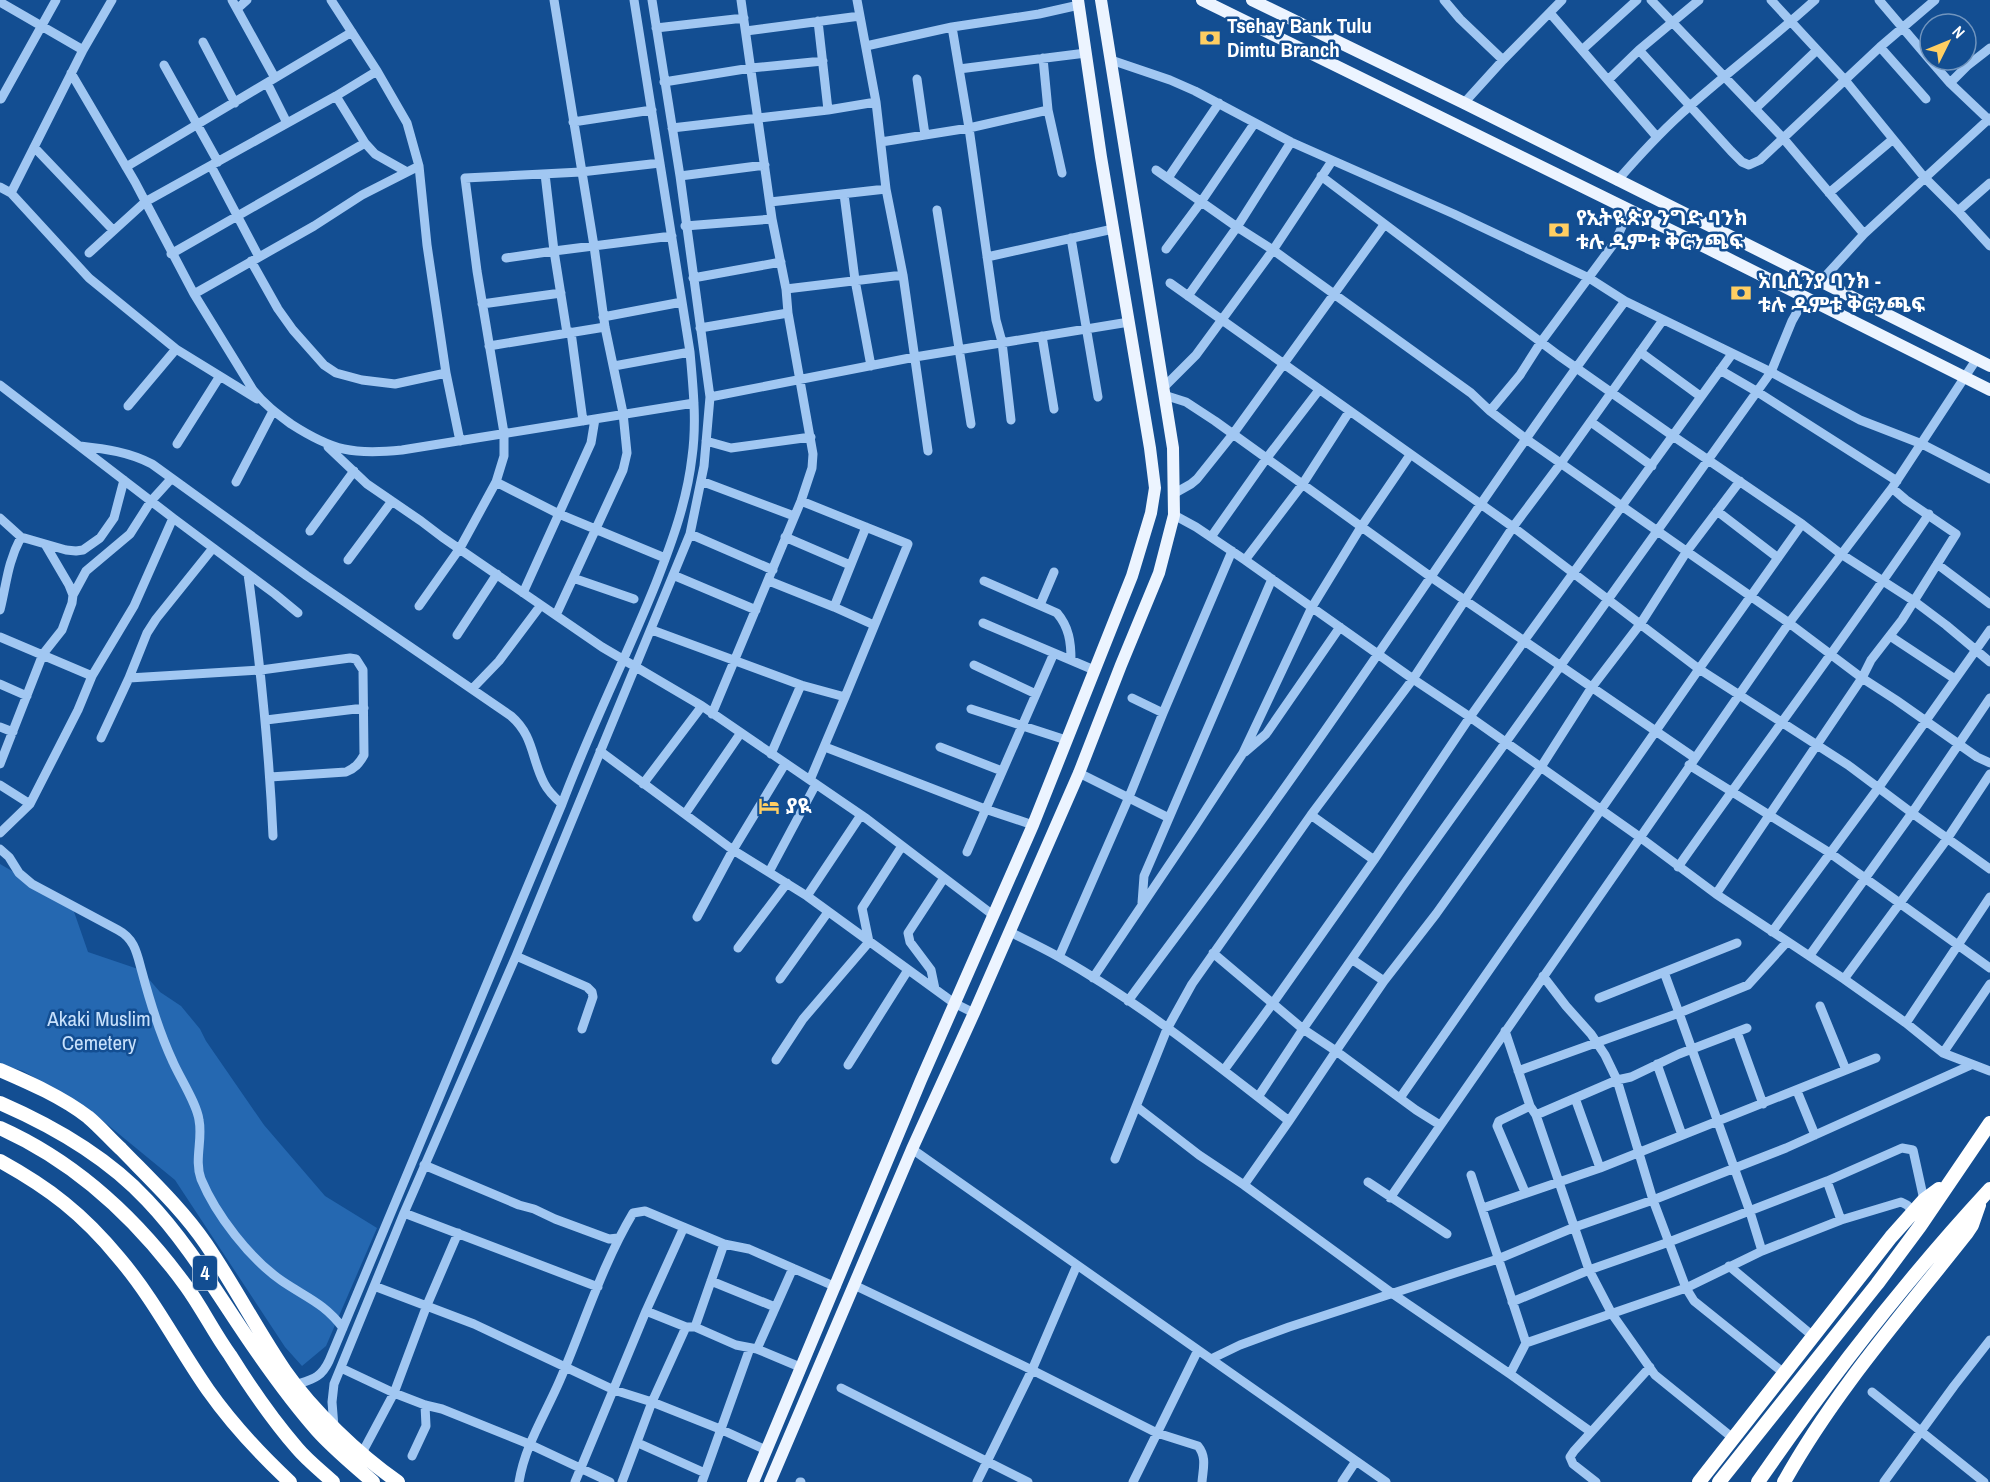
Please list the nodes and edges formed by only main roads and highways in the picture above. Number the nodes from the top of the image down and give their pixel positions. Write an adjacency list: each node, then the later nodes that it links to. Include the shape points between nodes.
1 (1101, 0): 20 (main road, via 1173,448 1174,515 1159,573 1079,773)
2 (1202, 0): 6 (main road)
3 (1252, 0): 5 (main road)
4 (1079, 3): 19 (main road, via 1150,448 1155,488 1151,513 1132,576 1033,825 872,1194)
5 (1990, 366)
6 (1990, 390)
7 (0, 1070): 18 (highway, via 88,1118 144,1172 205,1243 296,1385 334,1427)
8 (0, 1103): 17 (highway, 4, via 74,1140 146,1198 180,1238 252,1345 317,1429)
9 (1990, 1122): 12 (highway)
10 (0, 1128): 16 (highway, 4, via 88,1181 146,1235 297,1449)
11 (0, 1161): 15 (highway, via 72,1208 118,1256 208,1390 254,1447)
12 (1948, 1182): 21 (highway, via 1924,1200 1892,1237); 22 (highway, via 1877,1284)
13 (1986, 1193): 14 (highway, via 1916,1272); 25 (highway, via 1966,1234 1836,1399)
14 (1803, 1416): 23 (highway); 24 (highway)
15 (290, 1482)
16 (333, 1482)
17 (373, 1482)
18 (398, 1482)
19 (753, 1482)
20 (770, 1482)
21 (1699, 1482)
22 (1719, 1482)
23 (1748, 1482)
24 (1758, 1482)
25 (1784, 1482)

